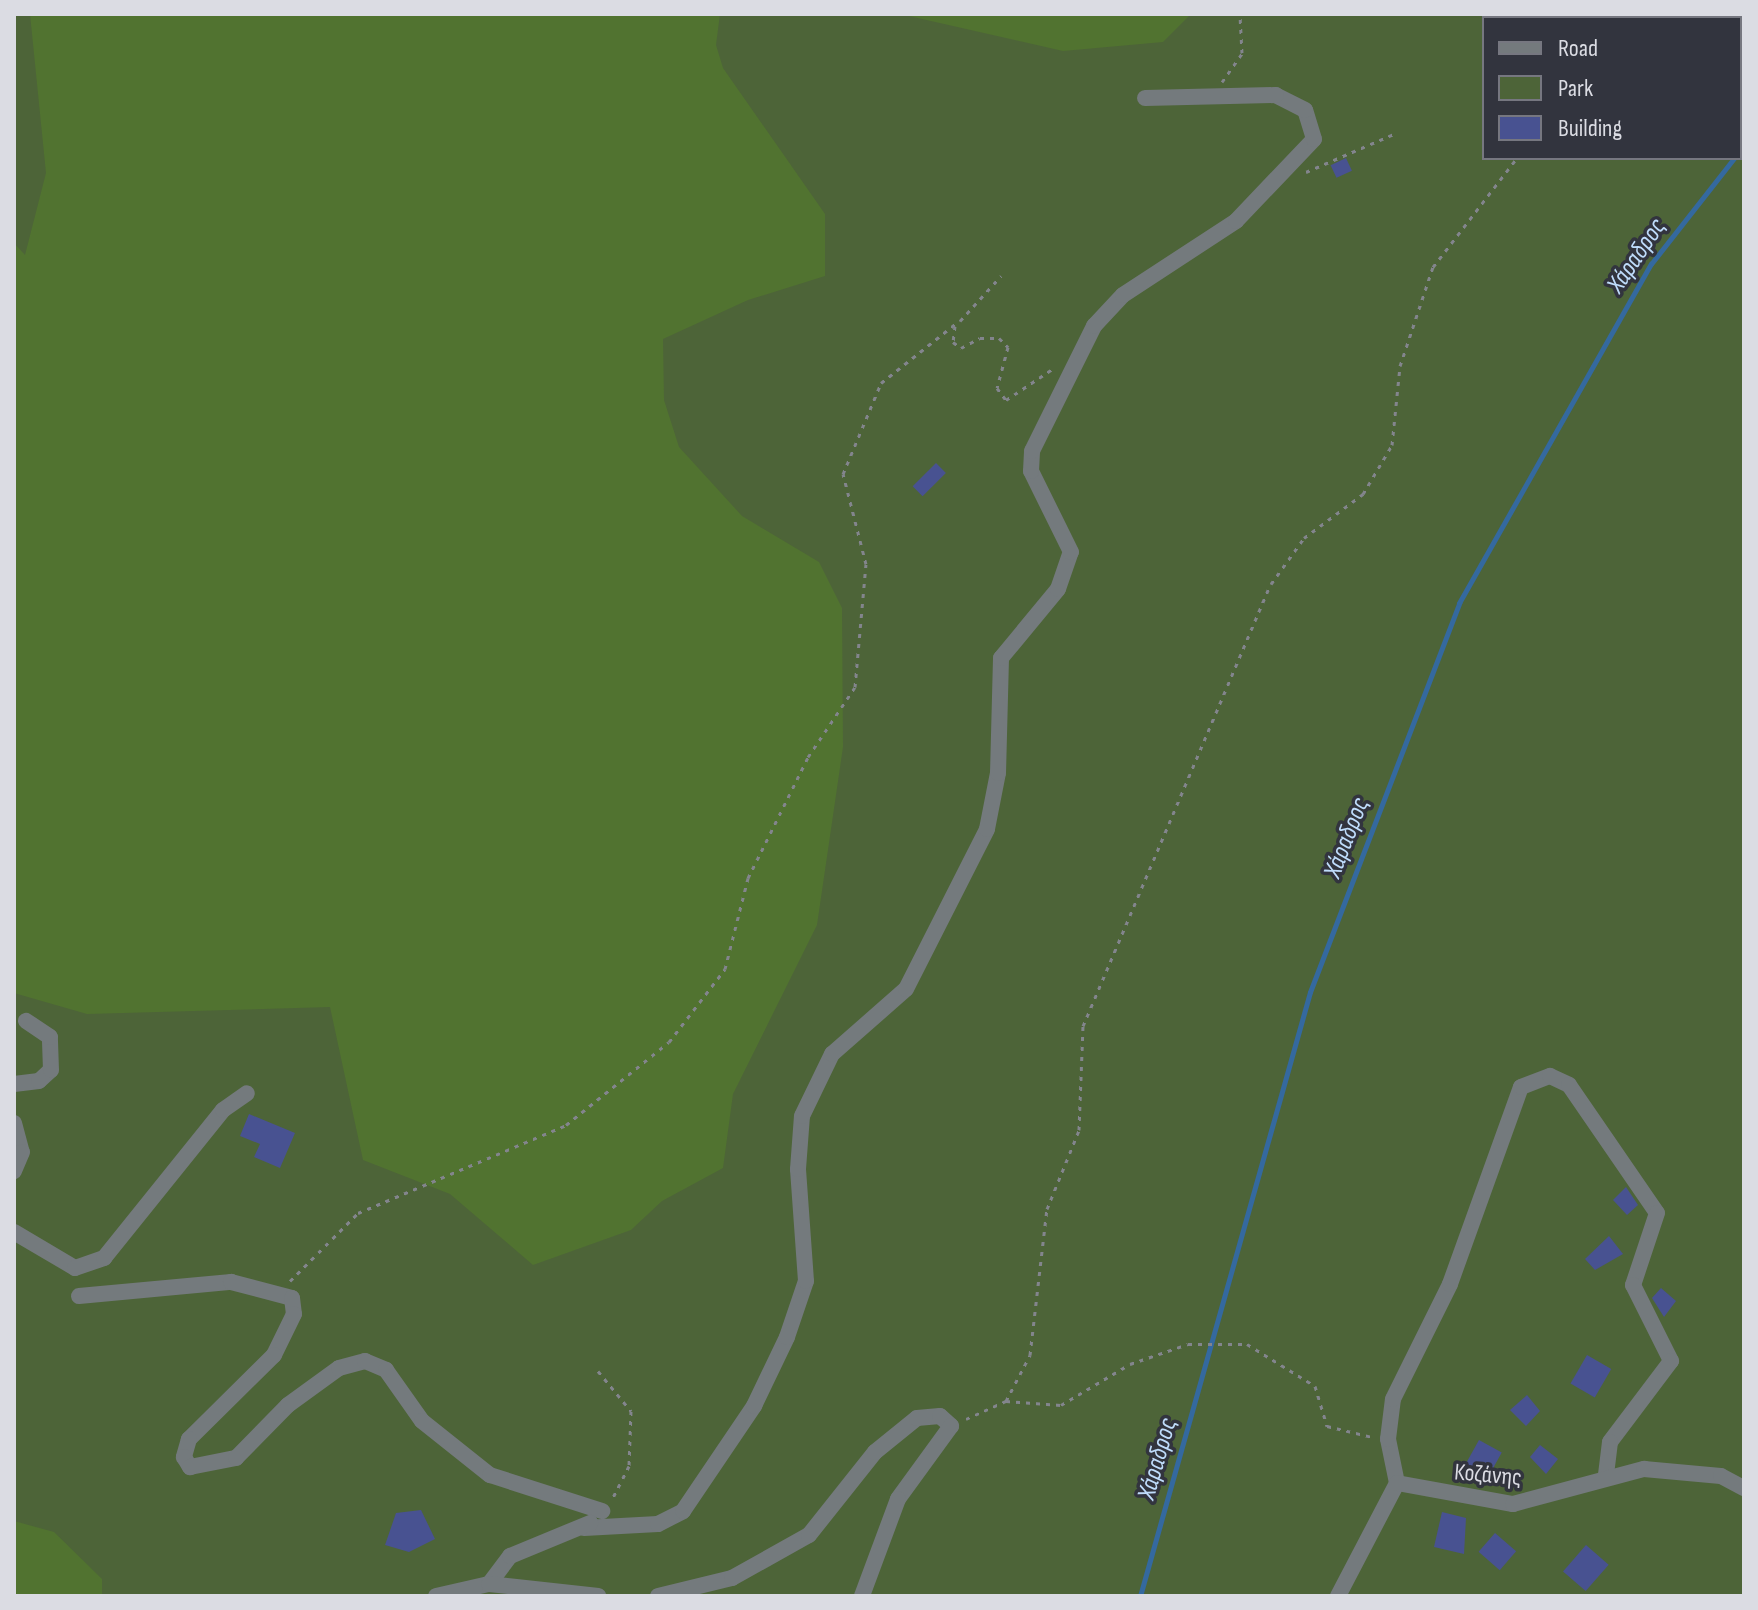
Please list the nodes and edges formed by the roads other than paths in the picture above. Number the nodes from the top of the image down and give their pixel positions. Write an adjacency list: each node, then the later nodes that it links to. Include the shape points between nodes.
1 (1145, 98): 12 (street, via 1212,93 1291,100 1311,118 1314,139 1236,221 1112,304 1074,370 1030,461 1067,536 1067,571 1001,658 994,804 966,879 906,989 832,1054 810,1091 797,1143 806,1281 787,1337 754,1406 683,1511 631,1528)
2 (26, 1021): 3 (street, via 50,1037 51,1070 39,1081)
3 (14, 1084)
4 (247, 1093): 7 (street, via 223,1110 104,1258 66,1266)
5 (14, 1123): 6 (street, via 22,1138)
6 (14, 1171)
7 (14, 1232)
8 (79, 1296): 12 (street, via 192,1282 282,1290 294,1314 274,1355 189,1439 184,1457 190,1467 236,1458 288,1405 339,1368 365,1361 386,1370 422,1421 490,1475 602,1511)
9 (1606, 1475): 10 (street, Κοζάνης, via 1513,1504); 10 (street, via 1610,1442 1671,1361 1633,1285 1657,1213 1569,1085 1550,1076 1529,1079 1514,1102 1450,1284 1393,1399 1388,1439); 11 (street, Κοζάνης, via 1686,1470)
10 (1397, 1483): 18 (street)
11 (1744, 1488)
12 (584, 1528): 13 (street, via 510,1556)
13 (489, 1584): 14 (street); 15 (street)
14 (436, 1596)
15 (598, 1596)
16 (658, 1596): 17 (street, via 705,1588 763,1563 819,1526 875,1452 908,1424 931,1415 951,1426 898,1499)
17 (862, 1596)
18 (1338, 1596)

